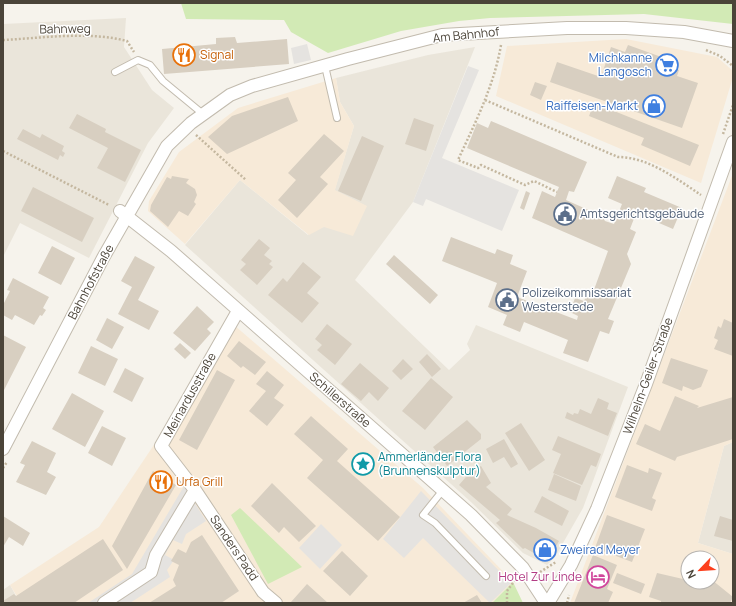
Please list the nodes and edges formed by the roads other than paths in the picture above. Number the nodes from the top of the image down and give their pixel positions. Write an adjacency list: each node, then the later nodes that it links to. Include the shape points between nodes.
1 (733, 41): 2 (street, Am Bahnhof, via 684,32 626,28 490,32 442,35)
2 (325, 66): 4 (street, Am Bahnhof, via 252,86 230,95); 5 (lane)
3 (115, 72): 4 (lane, via 138,60 150,65 163,81)
4 (203, 114): 6 (street, Am Bahnhof)
5 (337, 118)
6 (189, 125): 8 (street, Bahnhofstraße, via 167,146)
7 (733, 142): 16 (street, Wilhelm-Geiler-Straße, via 646,384 597,510 571,565)
8 (124, 214): 9 (street, Schillerstraße, via 171,251); 10 (street, Bahnhofstraße)
9 (238, 311): 11 (street, Meinardusstraße, via 161,446); 12 (street, Schillerstraße)
10 (7, 452)
11 (195, 490): 14 (street, via 156,555 151,572); 15 (street, Sanders Padd, via 263,592)
12 (443, 490): 13 (lane, via 423,515 435,523); 16 (street, Schillerstraße, via 523,568)
13 (486, 576)
14 (104, 603)
15 (276, 603)
16 (547, 603)

